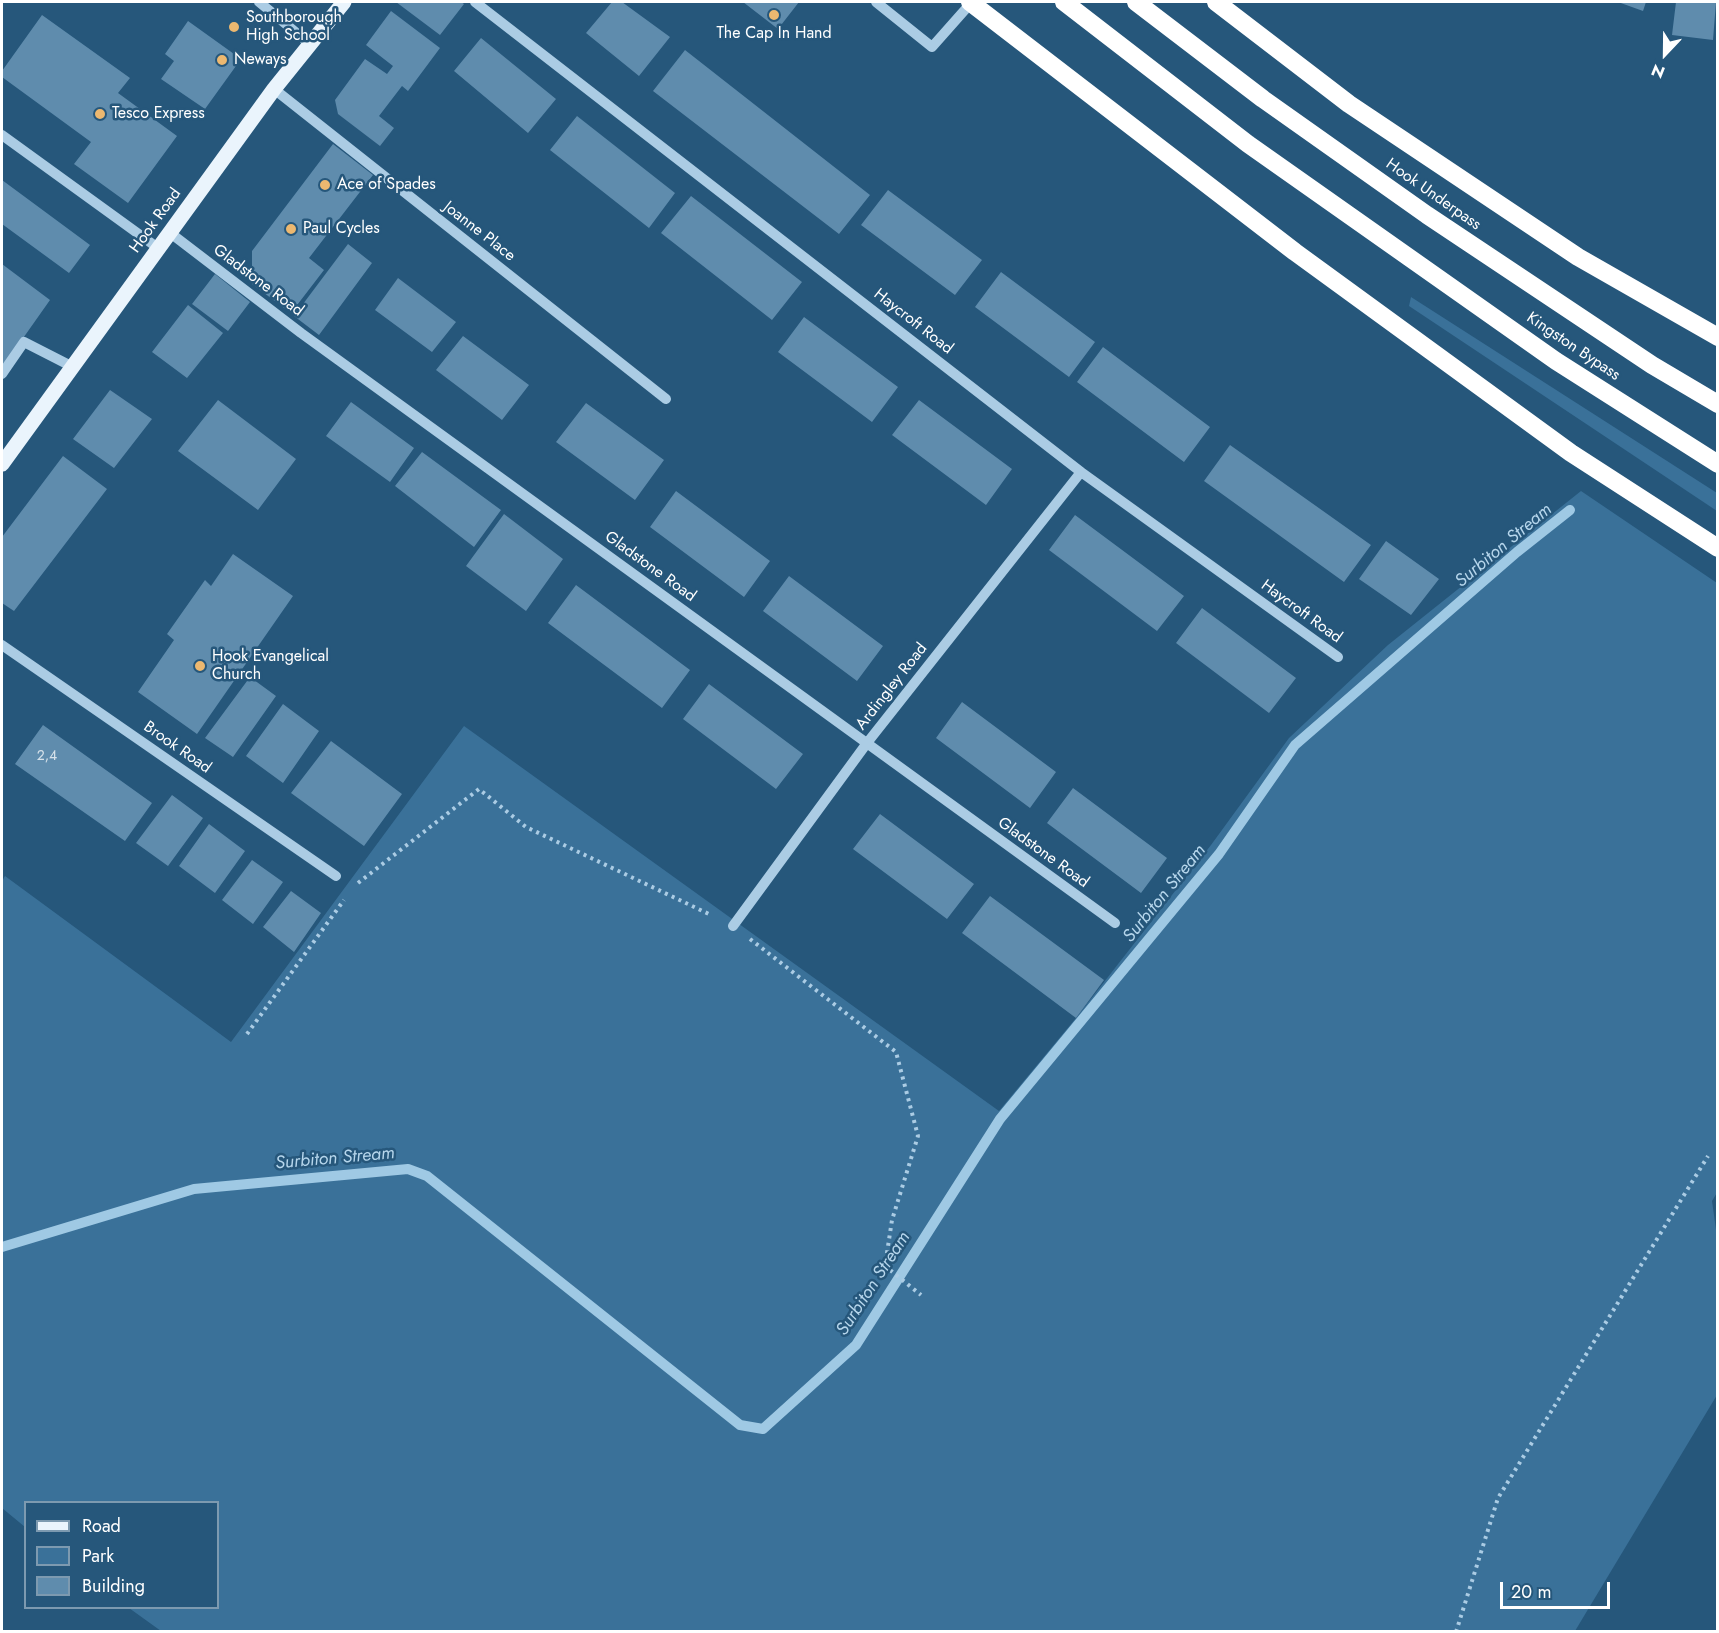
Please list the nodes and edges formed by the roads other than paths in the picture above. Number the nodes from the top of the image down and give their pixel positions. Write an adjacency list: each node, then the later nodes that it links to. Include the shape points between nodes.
1 (259, 2): 9 (street)
2 (344, 2): 9 (main road, Hook Road)
3 (475, 2): 21 (street, Haycroft Road)
4 (876, 2): 5 (street, via 932,47)
5 (970, 2): 22 (highway, via 1295,252 1571,453)
6 (1064, 2): 20 (highway, Kingston Bypass, via 1248,144 1556,361)
7 (1136, 2): 18 (highway, Hook Underpass, via 1427,216 1652,365)
8 (1216, 2): 14 (highway, via 1349,104 1578,258)
9 (310, 44): 10 (main road, Hook Road)
10 (274, 89): 12 (main road, Hook Road); 17 (street, Joanne Place)
11 (2, 135): 13 (street)
12 (169, 232): 13 (main road, Hook Road); 25 (street, Gladstone Road, via 301,333)
13 (158, 248): 15 (main road, Hook Road)
14 (1718, 337)
15 (73, 367): 16 (street, via 24,342); 19 (main road, Hook Road)
16 (2, 374)
17 (666, 399)
18 (1718, 404)
19 (2, 464)
20 (1718, 464)
21 (1081, 472): 24 (street, Haycroft Road); 25 (street, Ardingley Road)
22 (1718, 548)
23 (2, 645): 26 (street, Brook Road)
24 (1338, 657)
25 (867, 742): 27 (street, Gladstone Road); 28 (street, Ardingley Road)
26 (336, 876)
27 (1115, 923)
28 (733, 926)

